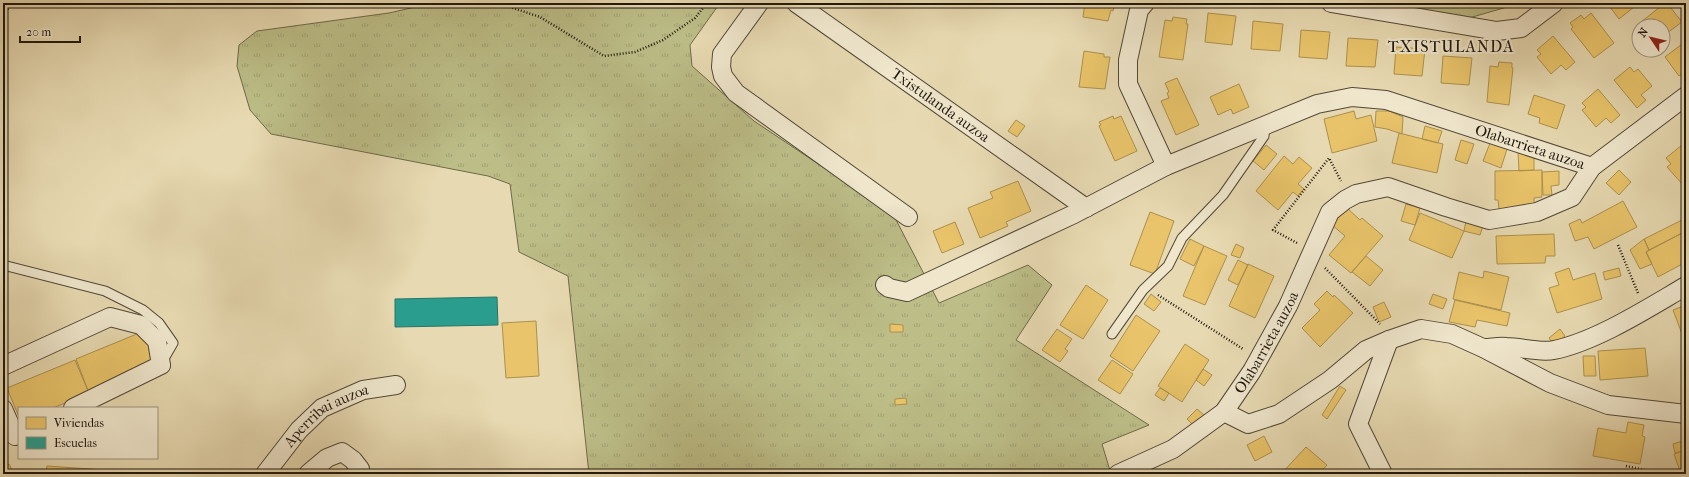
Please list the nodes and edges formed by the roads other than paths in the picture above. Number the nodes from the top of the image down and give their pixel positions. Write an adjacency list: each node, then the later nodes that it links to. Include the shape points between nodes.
1 (759, 3): 11 (street, via 722,54 723,76 736,93)
2 (796, 3): 10 (street, Txistulanda auzoa)
3 (1145, 3): 8 (street, via 1139,10 1128,60 1128,84)
4 (1331, 3): 5 (street, via 1497,31 1520,28)
5 (1554, 3)
6 (1686, 96): 9 (street)
7 (1265, 125): 8 (street); 9 (street, Olabarrieta auzoa, via 1317,104 1352,97 1386,100); 16 (lane, via 1264,136 1223,195 1182,238 1168,266 1146,287)
8 (1166, 166): 10 (street)
9 (1592, 167): 23 (street, Olabarrieta auzoa, via 1572,197 1537,212 1489,220 1388,187 1356,194 1345,200 1330,212 1288,306 1252,371)
10 (1086, 208): 13 (street, via 907,292)
11 (908, 217)
12 (3, 264): 18 (lane, via 105,291 143,310 159,323 173,344)
13 (885, 285)
14 (1686, 286): 17 (street, via 1646,310 1583,341 1553,350)
15 (1385, 332): 17 (street, via 1421,329 1452,334); 23 (street, via 1330,380 1279,414 1248,424); 30 (street, via 1358,424)
16 (1112, 334)
17 (1484, 348): 24 (street, via 1550,383 1608,405)
18 (161, 365): 19 (street, via 157,341 142,325 110,317); 21 (street)
19 (3, 366)
20 (388, 386): 26 (street, Aperribai auzoa, via 363,390 322,408 299,430)
21 (75, 407)
22 (3, 408): 25 (street)
23 (1224, 412): 29 (street, Olabarrieta auzoa, via 1173,450)
24 (1686, 414)
25 (12, 437)
26 (265, 474)
27 (308, 474): 28 (street, Aperribai auzoa, via 327,458 342,452 360,469)
28 (358, 474)
29 (1118, 474)
30 (1383, 474)

